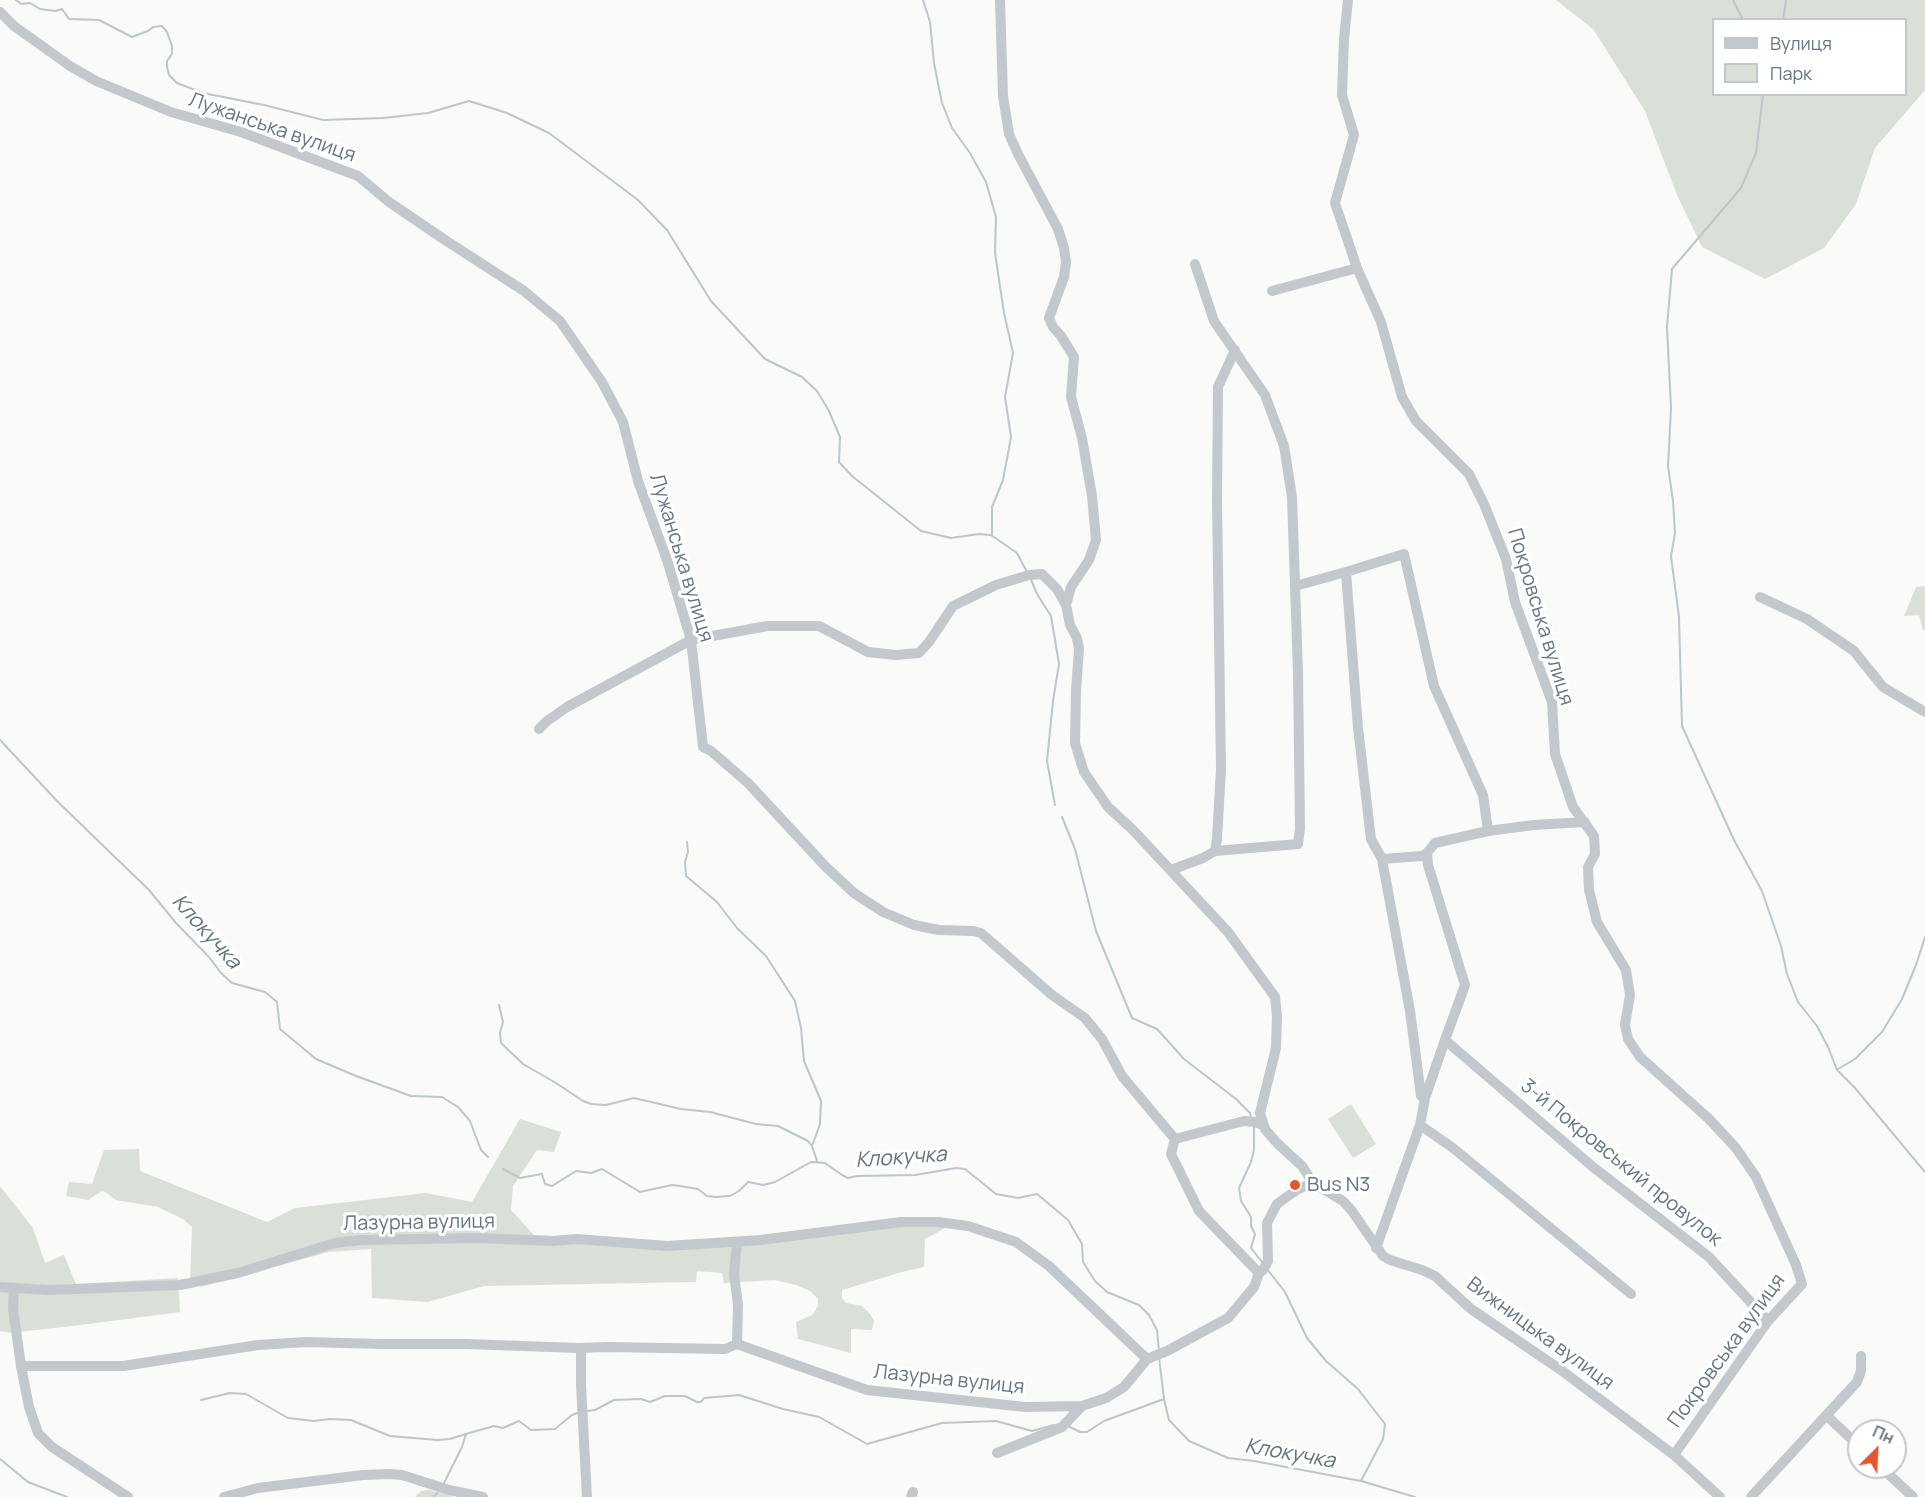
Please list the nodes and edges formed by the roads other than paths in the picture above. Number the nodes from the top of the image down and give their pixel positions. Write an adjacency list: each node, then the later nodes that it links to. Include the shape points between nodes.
1 (1000, 0): 11 (street, via 1003,96 1009,134 1064,248 1064,278 1049,318 1074,357 1071,397 1092,495 1096,540 1089,560 1071,586)
2 (1348, 0): 5 (street, Покровська вулиця, via 1342,95 1354,135 1335,203)
3 (0, 12): 12 (street, Лужанська вулиця, via 14,26 96,81 159,108 241,132 358,176 445,240 524,291 560,321 602,382 623,422 638,481)
4 (1195, 264): 7 (street, via 1214,321)
5 (1357, 267): 6 (street); 15 (street, Покровська вулиця, via 1381,322 1402,397 1416,421 1469,474 1484,504 1552,702 1555,754 1574,807)
6 (1272, 291)
7 (1235, 350): 9 (street, via 1265,395 1284,446 1292,497); 17 (street, via 1218,387 1221,769)
8 (1346, 572): 9 (street); 16 (street, via 1404,554 1434,686 1482,795); 19 (street, via 1371,839)
9 (1295, 586): 17 (street, via 1298,844)
10 (1761, 597): 13 (street, via 1807,619 1854,651 1882,687)
11 (1066, 605): 12 (street, via 1042,574 996,585 952,606 919,653 868,652 811,626 767,626); 20 (street, via 1079,650 1075,743 1084,772 1108,807)
12 (691, 640): 14 (street, via 567,707); 25 (street, Лужанська вулиця, via 704,747 748,783 854,893 907,923 981,933 1052,995 1085,1018 1102,1039 1122,1076)
13 (1925, 712)
14 (539, 729)
15 (1584, 822): 16 (street); 33 (street, Покровська вулиця, via 1593,836 1595,854 1587,867 1597,922 1626,970 1630,995 1625,1025 1628,1039 1640,1057 1736,1148 1756,1177 1796,1265 1802,1284)
16 (1488, 831): 18 (street, via 1435,843)
17 (1215, 851): 20 (street)
18 (1427, 854): 19 (street); 21 (street, via 1465,985)
19 (1382, 859): 22 (street, via 1421,1096)
20 (1171, 870): 23 (street, via 1228,932 1275,997 1276,1048)
21 (1445, 1040): 22 (street); 33 (street, 3-й Покровський провулок, via 1593,1167 1709,1257)
22 (1425, 1098): 24 (street)
23 (1254, 1123): 25 (street); 26 (street, via 1302,1166)
24 (1420, 1125): 28 (street); 32 (street)
25 (1175, 1140): 29 (street, via 1171,1154 1199,1211)
26 (1313, 1184): 28 (street, Вижницька вулиця, via 1352,1211); 29 (street, via 1277,1204 1268,1223)
27 (737, 1242): 31 (street, Лазурна вулиця, via 667,1246 585,1239 361,1240 335,1243 180,1285); 34 (street); 36 (street, Лазурна вулиця, via 901,1222 974,1227 1016,1242)
28 (1376, 1248): 43 (street, Вижницька вулиця, via 1390,1260 1435,1276 1471,1309 1561,1370)
29 (1263, 1268): 36 (street, via 1254,1287 1228,1318)
30 (0, 1287): 31 (street, Лазурна вулиця)
31 (14, 1288): 38 (street, via 12,1310)
32 (1631, 1294)
33 (1768, 1321): 43 (street, Покровська вулиця)
34 (737, 1344): 35 (street, via 712,1350); 39 (street, Лазурна вулиця, via 867,1390 1025,1407)
35 (582, 1348): 38 (street, via 266,1343 123,1366); 48 (street)
36 (1157, 1355): 39 (street, Лазурна вулиця, via 1124,1387)
37 (1861, 1356): 40 (street, via 1857,1382)
38 (21, 1366): 45 (street, via 29,1407 42,1438)
39 (1082, 1406): 42 (street, via 1065,1425)
40 (1827, 1416): 41 (street); 50 (street)
41 (1847, 1435)
42 (997, 1453)
43 (1674, 1455): 49 (street, Вижницька вулиця)
44 (1893, 1479): 51 (street)
45 (128, 1497)
46 (224, 1497): 47 (street, via 258,1488 396,1474)
47 (483, 1497)
48 (587, 1497)
49 (1720, 1497)
50 (1751, 1497)
51 (1912, 1497)

